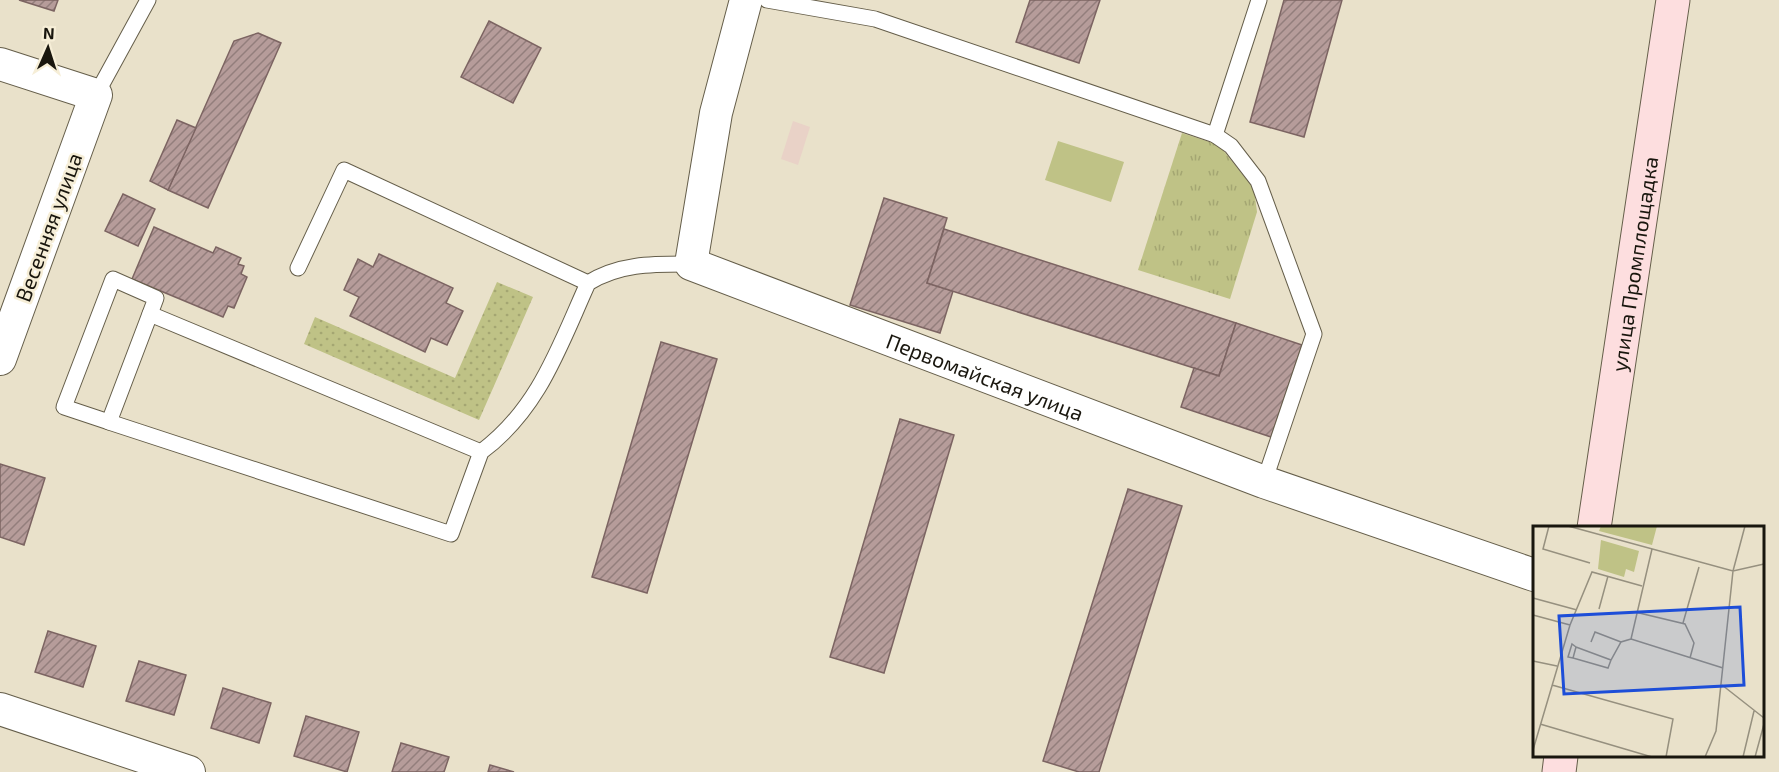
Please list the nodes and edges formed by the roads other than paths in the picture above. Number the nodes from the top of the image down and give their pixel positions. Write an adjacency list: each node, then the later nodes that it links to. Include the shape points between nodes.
1 (148, 0): 7 (lane)
2 (746, 0): 9 (street, via 716,113)
3 (767, 0): 8 (lane, via 875,19)
4 (1259, 0): 8 (lane)
5 (1673, 0): 17 (street, улица Промплощадка)
6 (0, 64): 7 (street)
7 (96, 95): 13 (street, Весенняя улица)
8 (1215, 135): 16 (lane, via 1231,146 1258,181 1314,334)
9 (691, 264): 11 (lane, via 621,267); 16 (street, Первомайская улица)
10 (298, 268): 11 (lane, via 344,170)
11 (588, 283): 15 (lane, via 540,389 502,436)
12 (150, 314): 14 (lane); 14 (lane, via 156,298 113,279 64,406); 15 (lane)
13 (0, 359)
14 (109, 422): 15 (lane, via 451,534)
15 (481, 452)
16 (1264, 482): 18 (street, Первомайская улица)
17 (1594, 526)
18 (1533, 575)
19 (0, 709): 20 (street)
20 (189, 772)

